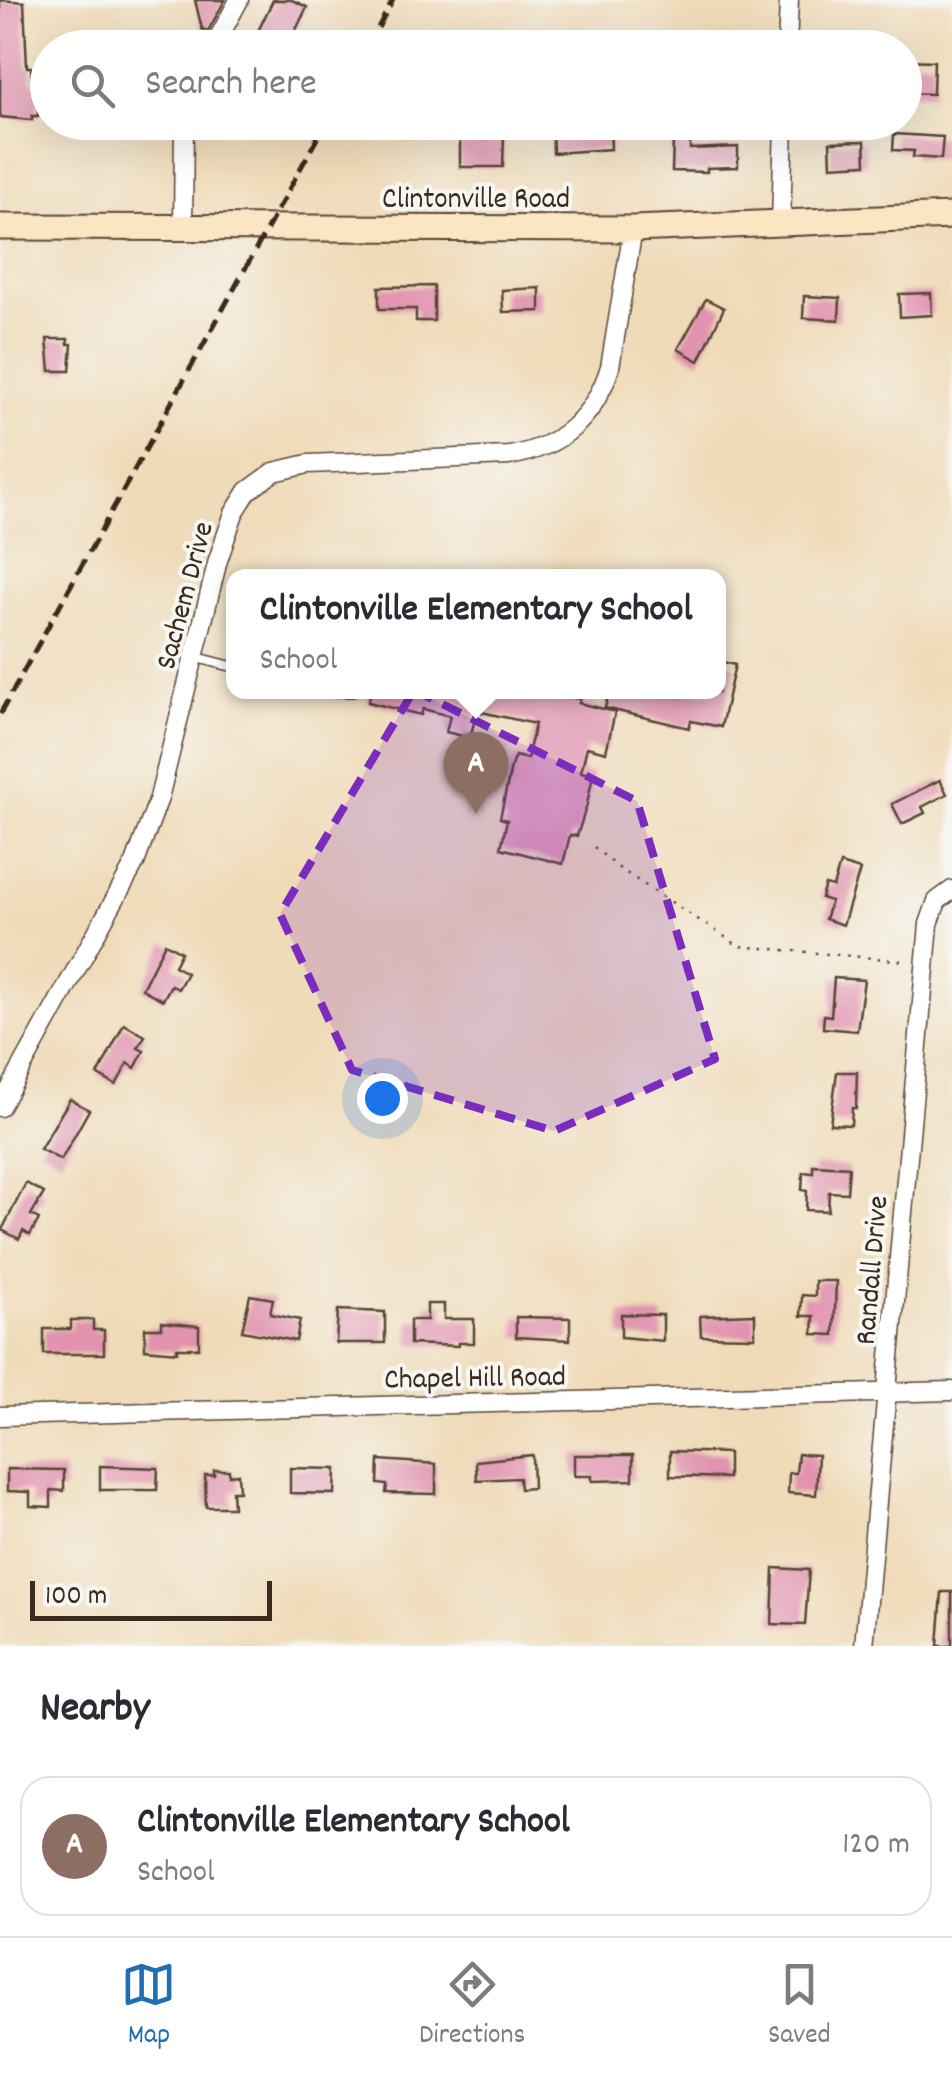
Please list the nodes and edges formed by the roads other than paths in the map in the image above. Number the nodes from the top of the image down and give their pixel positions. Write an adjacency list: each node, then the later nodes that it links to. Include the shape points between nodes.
1 (239, 0): 3 (street)
2 (789, 0): 4 (street)
3 (223, 30)
4 (788, 30)
5 (184, 140): 11 (street)
6 (783, 140): 8 (street)
7 (952, 216): 8 (main road, Clintonville Road)
8 (780, 224): 10 (main road, Clintonville Road)
9 (0, 227): 11 (main road, Clintonville Road)
10 (633, 229): 11 (main road, Clintonville Road); 12 (street, Sachem Drive, via 610,367 580,423 546,447 521,454 308,464 260,480 234,513)
11 (184, 230)
12 (195, 656): 13 (lane); 15 (street, Sachem Drive, via 148,832)
13 (226, 665)
14 (945, 896): 17 (street, Randall Drive, via 930,924)
15 (0, 1107)
16 (952, 1391): 17 (street, Chapel Hill Road)
17 (886, 1393): 18 (street, Chapel Hill Road); 19 (street, Randall Drive)
18 (0, 1416)
19 (864, 1646)

